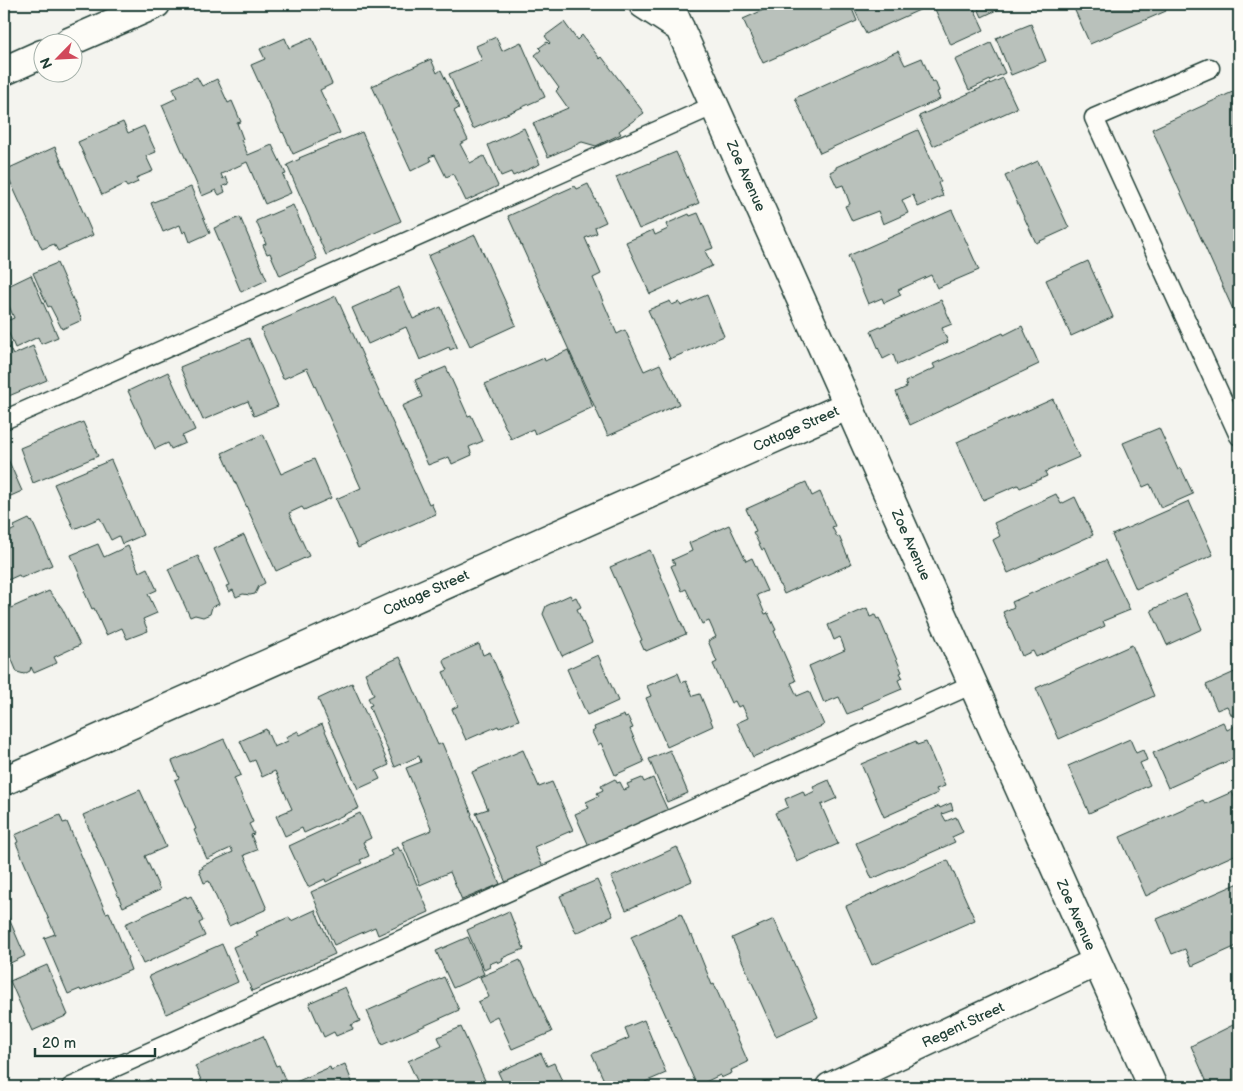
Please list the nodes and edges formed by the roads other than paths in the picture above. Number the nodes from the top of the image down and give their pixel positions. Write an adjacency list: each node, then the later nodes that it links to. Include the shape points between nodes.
1 (156, 4): 4 (street)
2 (642, 4): 3 (street)
3 (675, 16): 8 (street, Zoe Avenue)
4 (82, 36)
5 (32, 59): 7 (street)
6 (1210, 68): 11 (lane, via 1094,118)
7 (4, 72)
8 (715, 104): 9 (street, Zoe Avenue); 10 (lane)
9 (849, 406): 12 (street, Zoe Avenue); 13 (street, Cottage Street)
10 (4, 420)
11 (1239, 436)
12 (973, 684): 14 (street, Zoe Avenue); 15 (lane)
13 (4, 781)
14 (1097, 962): 16 (street, Regent Street); 17 (street, Zoe Avenue)
15 (71, 1087)
16 (830, 1087)
17 (1153, 1087)

